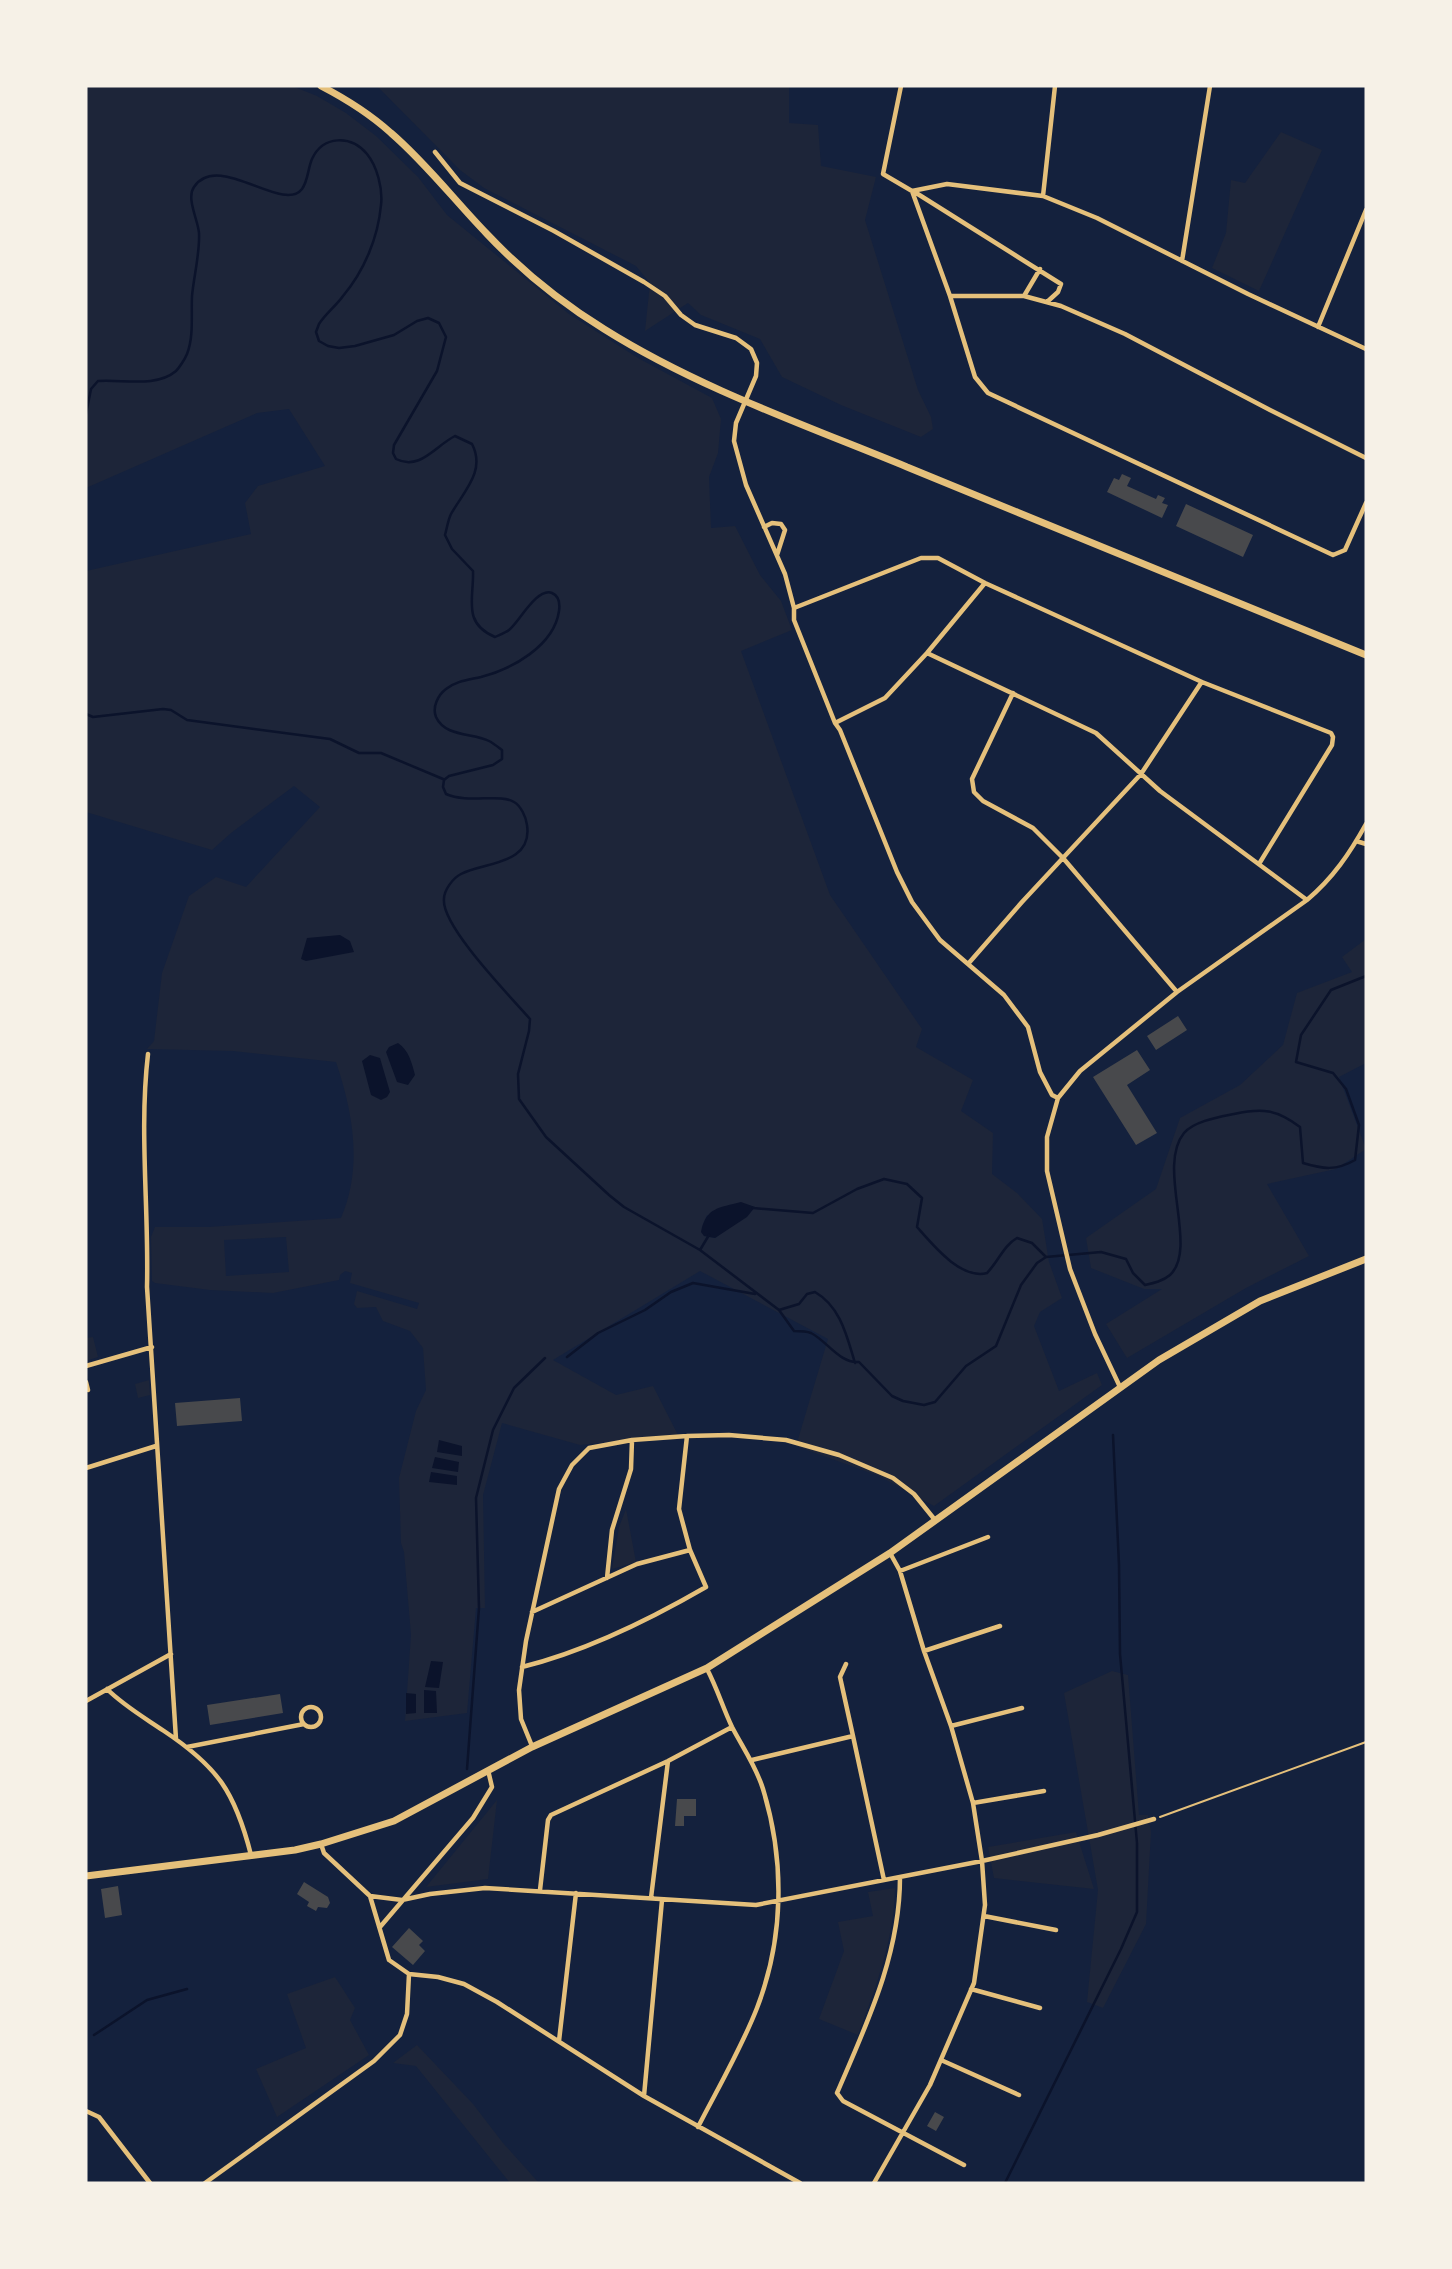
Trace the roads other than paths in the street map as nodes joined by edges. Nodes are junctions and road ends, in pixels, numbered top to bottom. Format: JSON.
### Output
{"nodes":[{"id":1,"x":321,"y":86,"type":"edge"},
{"id":2,"x":901,"y":86,"type":"edge"},
{"id":3,"x":1055,"y":86,"type":"edge"},
{"id":4,"x":1210,"y":86,"type":"edge"},
{"id":5,"x":435,"y":152,"type":"dead end"},
{"id":6,"x":912,"y":191,"type":"junction"},
{"id":7,"x":1043,"y":196,"type":"junction"},
{"id":8,"x":1366,"y":211,"type":"edge"},
{"id":9,"x":1182,"y":261,"type":"junction"},
{"id":10,"x":1040,"y":269,"type":"junction"},
{"id":11,"x":950,"y":296,"type":"junction"},
{"id":12,"x":1024,"y":296,"type":"junction"},
{"id":13,"x":1047,"y":302,"type":"junction"},
{"id":14,"x":1318,"y":327,"type":"junction"},
{"id":15,"x":1366,"y":349,"type":"edge"},
{"id":16,"x":1366,"y":458,"type":"edge"},
{"id":17,"x":1366,"y":503,"type":"edge"},
{"id":18,"x":764,"y":527,"type":"junction"},
{"id":19,"x":777,"y":555,"type":"junction"},
{"id":20,"x":985,"y":583,"type":"junction"},
{"id":21,"x":794,"y":608,"type":"junction"},
{"id":22,"x":928,"y":653,"type":"junction"},
{"id":23,"x":1366,"y":656,"type":"edge"},
{"id":24,"x":1202,"y":682,"type":"junction"},
{"id":25,"x":1013,"y":693,"type":"junction"},
{"id":26,"x":835,"y":723,"type":"junction"},
{"id":27,"x":1141,"y":774,"type":"junction"},
{"id":28,"x":1366,"y":824,"type":"edge"},
{"id":29,"x":1356,"y":841,"type":"junction"},
{"id":30,"x":1366,"y":844,"type":"edge"},
{"id":31,"x":1063,"y":858,"type":"junction"},
{"id":32,"x":1259,"y":864,"type":"junction"},
{"id":33,"x":1307,"y":900,"type":"junction"},
{"id":34,"x":968,"y":964,"type":"junction"},
{"id":35,"x":1177,"y":992,"type":"junction"},
{"id":36,"x":148,"y":1054,"type":"dead end"},
{"id":37,"x":1058,"y":1098,"type":"junction"},
{"id":38,"x":1366,"y":1259,"type":"edge"},
{"id":39,"x":152,"y":1347,"type":"junction"},
{"id":40,"x":86,"y":1366,"type":"edge"},
{"id":41,"x":86,"y":1382,"type":"edge"},
{"id":42,"x":1120,"y":1388,"type":"junction"},
{"id":43,"x":88,"y":1390,"type":"dead end"},
{"id":44,"x":687,"y":1436,"type":"junction"},
{"id":45,"x":632,"y":1440,"type":"junction"},
{"id":46,"x":156,"y":1446,"type":"junction"},
{"id":47,"x":86,"y":1468,"type":"edge"},
{"id":48,"x":935,"y":1520,"type":"junction"},
{"id":49,"x":988,"y":1537,"type":"dead end"},
{"id":50,"x":690,"y":1550,"type":"junction"},
{"id":51,"x":890,"y":1553,"type":"junction"},
{"id":52,"x":900,"y":1571,"type":"junction"},
{"id":53,"x":607,"y":1578,"type":"junction"},
{"id":54,"x":533,"y":1612,"type":"junction"},
{"id":55,"x":1000,"y":1626,"type":"dead end"},
{"id":56,"x":924,"y":1651,"type":"junction"},
{"id":57,"x":171,"y":1654,"type":"junction"},
{"id":58,"x":846,"y":1664,"type":"dead end"},
{"id":59,"x":522,"y":1667,"type":"junction"},
{"id":60,"x":707,"y":1668,"type":"junction"},
{"id":61,"x":107,"y":1689,"type":"junction"},
{"id":62,"x":86,"y":1701,"type":"edge"},
{"id":63,"x":1022,"y":1708,"type":"dead end"},
{"id":64,"x":304,"y":1724,"type":"junction"},
{"id":65,"x":951,"y":1726,"type":"junction"},
{"id":66,"x":732,"y":1727,"type":"junction"},
{"id":67,"x":853,"y":1736,"type":"junction"},
{"id":68,"x":176,"y":1739,"type":"junction"},
{"id":69,"x":187,"y":1747,"type":"junction"},
{"id":70,"x":532,"y":1747,"type":"junction"},
{"id":71,"x":752,"y":1760,"type":"junction"},
{"id":72,"x":668,"y":1761,"type":"junction"},
{"id":73,"x":488,"y":1770,"type":"junction"},
{"id":74,"x":1044,"y":1791,"type":"dead end"},
{"id":75,"x":973,"y":1803,"type":"junction"},
{"id":76,"x":1154,"y":1819,"type":"road end"},
{"id":77,"x":321,"y":1844,"type":"junction"},
{"id":78,"x":251,"y":1855,"type":"junction"},
{"id":79,"x":982,"y":1861,"type":"junction"},
{"id":80,"x":86,"y":1876,"type":"edge"},
{"id":81,"x":900,"y":1877,"type":"junction"},
{"id":82,"x":884,"y":1880,"type":"junction"},
{"id":83,"x":540,"y":1890,"type":"junction"},
{"id":84,"x":576,"y":1893,"type":"junction"},
{"id":85,"x":370,"y":1896,"type":"junction"},
{"id":86,"x":651,"y":1899,"type":"junction"},
{"id":87,"x":402,"y":1900,"type":"junction"},
{"id":88,"x":663,"y":1900,"type":"junction"},
{"id":89,"x":780,"y":1901,"type":"junction"},
{"id":90,"x":984,"y":1916,"type":"junction"},
{"id":91,"x":380,"y":1928,"type":"junction"},
{"id":92,"x":1056,"y":1930,"type":"dead end"},
{"id":93,"x":409,"y":1975,"type":"junction"},
{"id":94,"x":971,"y":1989,"type":"junction"},
{"id":95,"x":1040,"y":2008,"type":"dead end"},
{"id":96,"x":558,"y":2041,"type":"junction"},
{"id":97,"x":941,"y":2060,"type":"junction"},
{"id":98,"x":1019,"y":2095,"type":"dead end"},
{"id":99,"x":644,"y":2096,"type":"junction"},
{"id":100,"x":86,"y":2111,"type":"edge"},
{"id":101,"x":698,"y":2127,"type":"junction"},
{"id":102,"x":901,"y":2132,"type":"junction"},
{"id":103,"x":964,"y":2165,"type":"dead end"},
{"id":104,"x":150,"y":2183,"type":"edge"},
{"id":105,"x":205,"y":2183,"type":"edge"},
{"id":106,"x":800,"y":2183,"type":"edge"},
{"id":107,"x":874,"y":2183,"type":"edge"}],
"edges":[{"from":1,"to":23,"type":"main road"},
{"from":2,"to":6,"type":"street"},
{"from":3,"to":7,"type":"street"},
{"from":4,"to":9,"type":"street"},
{"from":5,"to":18,"type":"street"},
{"from":6,"to":7,"type":"street"},
{"from":6,"to":10,"type":"street"},
{"from":6,"to":11,"type":"street"},
{"from":7,"to":9,"type":"street"},
{"from":8,"to":14,"type":"street"},
{"from":9,"to":14,"type":"street"},
{"from":10,"to":12,"type":"street"},
{"from":10,"to":13,"type":"street"},
{"from":11,"to":12,"type":"street"},
{"from":11,"to":17,"type":"street"},
{"from":12,"to":13,"type":"street"},
{"from":13,"to":16,"type":"street"},
{"from":14,"to":15,"type":"street"},
{"from":18,"to":19,"type":"street"},
{"from":18,"to":19,"type":"street"},
{"from":19,"to":21,"type":"street"},
{"from":20,"to":21,"type":"street"},
{"from":20,"to":22,"type":"street"},
{"from":20,"to":24,"type":"street"},
{"from":21,"to":26,"type":"street"},
{"from":22,"to":25,"type":"street"},
{"from":22,"to":26,"type":"street"},
{"from":24,"to":27,"type":"street"},
{"from":24,"to":32,"type":"street"},
{"from":25,"to":27,"type":"street"},
{"from":25,"to":31,"type":"street"},
{"from":26,"to":34,"type":"street"},
{"from":27,"to":31,"type":"street"},
{"from":27,"to":32,"type":"street"},
{"from":28,"to":29,"type":"street"},
{"from":29,"to":30,"type":"street"},
{"from":29,"to":33,"type":"street"},
{"from":31,"to":34,"type":"street"},
{"from":31,"to":35,"type":"street"},
{"from":32,"to":33,"type":"street"},
{"from":33,"to":35,"type":"street"},
{"from":34,"to":37,"type":"street"},
{"from":35,"to":37,"type":"street"},
{"from":36,"to":39,"type":"street"},
{"from":37,"to":42,"type":"street"},
{"from":38,"to":42,"type":"main road"},
{"from":39,"to":40,"type":"street"},
{"from":39,"to":46,"type":"street"},
{"from":41,"to":43,"type":"street"},
{"from":42,"to":48,"type":"main road"},
{"from":44,"to":45,"type":"street"},
{"from":44,"to":48,"type":"street"},
{"from":44,"to":50,"type":"street"},
{"from":45,"to":53,"type":"street"},
{"from":45,"to":54,"type":"street"},
{"from":46,"to":47,"type":"street"},
{"from":46,"to":57,"type":"street"},
{"from":48,"to":51,"type":"main road"},
{"from":49,"to":52,"type":"street"},
{"from":50,"to":53,"type":"street"},
{"from":50,"to":59,"type":"street"},
{"from":51,"to":52,"type":"street"},
{"from":51,"to":60,"type":"main road"},
{"from":52,"to":56,"type":"street"},
{"from":53,"to":54,"type":"street"},
{"from":54,"to":59,"type":"street"},
{"from":55,"to":56,"type":"street"},
{"from":56,"to":65,"type":"street"},
{"from":57,"to":61,"type":"street"},
{"from":57,"to":68,"type":"street"},
{"from":58,"to":67,"type":"street"},
{"from":59,"to":70,"type":"street"},
{"from":60,"to":66,"type":"street"},
{"from":60,"to":70,"type":"main road"},
{"from":61,"to":62,"type":"street"},
{"from":61,"to":68,"type":"street"},
{"from":63,"to":65,"type":"street"},
{"from":64,"to":64,"type":"street"},
{"from":64,"to":69,"type":"street"},
{"from":65,"to":75,"type":"street"},
{"from":66,"to":71,"type":"street"},
{"from":66,"to":72,"type":"street"},
{"from":67,"to":71,"type":"street"},
{"from":67,"to":82,"type":"street"},
{"from":68,"to":69,"type":"street"},
{"from":69,"to":78,"type":"street"},
{"from":70,"to":73,"type":"main road"},
{"from":71,"to":89,"type":"street"},
{"from":72,"to":83,"type":"street"},
{"from":72,"to":86,"type":"street"},
{"from":73,"to":77,"type":"main road"},
{"from":73,"to":87,"type":"street"},
{"from":74,"to":75,"type":"street"},
{"from":75,"to":79,"type":"street"},
{"from":76,"to":79,"type":"street"},
{"from":77,"to":78,"type":"main road"},
{"from":77,"to":85,"type":"street"},
{"from":78,"to":80,"type":"main road"},
{"from":79,"to":81,"type":"street"},
{"from":79,"to":90,"type":"street"},
{"from":81,"to":82,"type":"street"},
{"from":81,"to":102,"type":"street"},
{"from":82,"to":89,"type":"street"},
{"from":83,"to":84,"type":"street"},
{"from":83,"to":87,"type":"street"},
{"from":84,"to":86,"type":"street"},
{"from":84,"to":96,"type":"street"},
{"from":85,"to":87,"type":"street"},
{"from":85,"to":91,"type":"street"},
{"from":86,"to":88,"type":"street"},
{"from":87,"to":91,"type":"street"},
{"from":88,"to":89,"type":"street"},
{"from":88,"to":99,"type":"street"},
{"from":89,"to":101,"type":"street"},
{"from":90,"to":92,"type":"street"},
{"from":90,"to":94,"type":"street"},
{"from":91,"to":93,"type":"street"},
{"from":93,"to":96,"type":"street"},
{"from":93,"to":105,"type":"street"},
{"from":94,"to":95,"type":"street"},
{"from":94,"to":97,"type":"street"},
{"from":96,"to":99,"type":"street"},
{"from":97,"to":98,"type":"street"},
{"from":97,"to":102,"type":"street"},
{"from":99,"to":101,"type":"street"},
{"from":100,"to":104,"type":"street"},
{"from":101,"to":106,"type":"street"},
{"from":102,"to":103,"type":"street"},
{"from":102,"to":107,"type":"street"}]}
